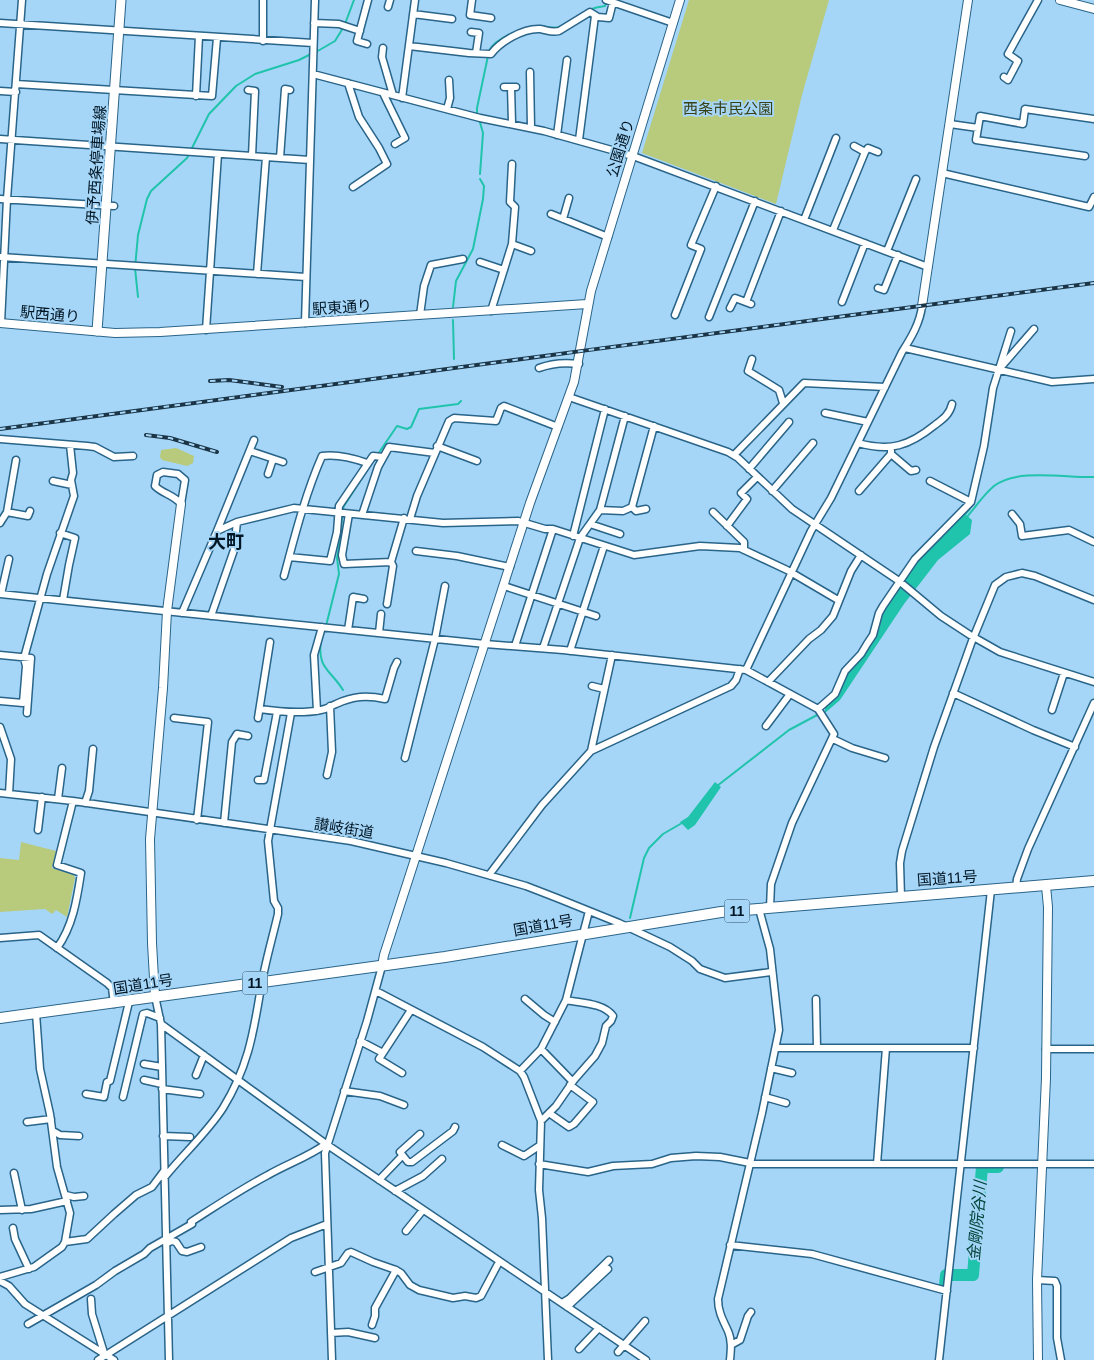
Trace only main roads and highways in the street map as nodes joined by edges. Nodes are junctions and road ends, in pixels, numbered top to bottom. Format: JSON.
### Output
{"nodes":[{"id":1,"x":121,"y":0,"type":"edge"},
{"id":2,"x":97,"y":331,"type":"road end"},
{"id":3,"x":1094,"y":881,"type":"edge"},
{"id":4,"x":0,"y":1018,"type":"edge"}],
"edges":[{"from":1,"to":2,"type":"main road","name":"伊予西条停車場線"},
{"from":3,"to":4,"type":"highway","name":"国道11号","number":"11"}]}
